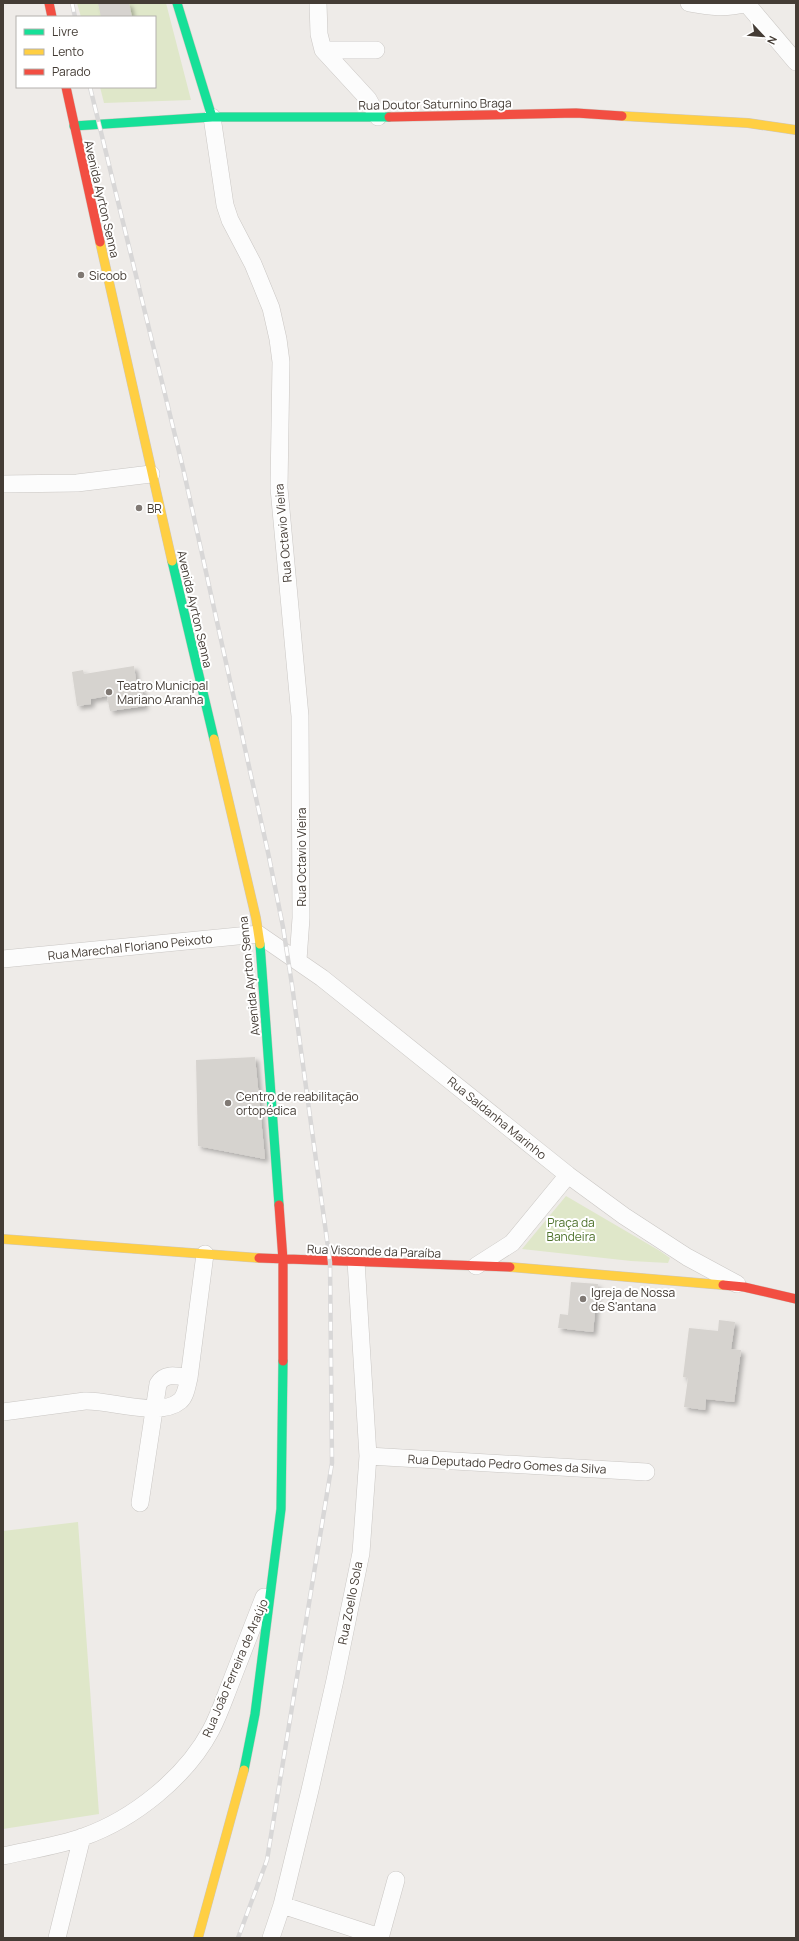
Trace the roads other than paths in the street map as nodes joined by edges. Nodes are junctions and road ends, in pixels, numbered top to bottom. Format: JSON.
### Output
{"nodes":[{"id":1,"x":49,"y":3,"type":"edge"},
{"id":2,"x":177,"y":3,"type":"edge"},
{"id":3,"x":318,"y":3,"type":"edge"},
{"id":4,"x":689,"y":3,"type":"edge"},
{"id":5,"x":746,"y":3,"type":"edge"},
{"id":6,"x":52,"y":16,"type":"edge"},
{"id":7,"x":323,"y":50,"type":"junction"},
{"id":8,"x":376,"y":50,"type":"dead end"},
{"id":9,"x":796,"y":62,"type":"edge"},
{"id":10,"x":66,"y":88,"type":"edge"},
{"id":11,"x":212,"y":117,"type":"junction"},
{"id":12,"x":378,"y":117,"type":"junction"},
{"id":13,"x":74,"y":126,"type":"junction"},
{"id":14,"x":796,"y":130,"type":"edge"},
{"id":15,"x":151,"y":474,"type":"junction"},
{"id":16,"x":3,"y":484,"type":"edge"},
{"id":17,"x":258,"y":934,"type":"junction"},
{"id":18,"x":3,"y":959,"type":"edge"},
{"id":19,"x":298,"y":960,"type":"junction"},
{"id":20,"x":568,"y":1175,"type":"junction"},
{"id":21,"x":3,"y":1238,"type":"edge"},
{"id":22,"x":512,"y":1243,"type":"junction"},
{"id":23,"x":205,"y":1254,"type":"junction"},
{"id":24,"x":283,"y":1260,"type":"junction"},
{"id":25,"x":356,"y":1261,"type":"junction"},
{"id":26,"x":476,"y":1266,"type":"junction"},
{"id":27,"x":523,"y":1267,"type":"junction"},
{"id":28,"x":744,"y":1287,"type":"junction"},
{"id":29,"x":796,"y":1299,"type":"edge"},
{"id":30,"x":189,"y":1378,"type":"junction"},
{"id":31,"x":153,"y":1409,"type":"junction"},
{"id":32,"x":3,"y":1412,"type":"edge"},
{"id":33,"x":368,"y":1456,"type":"junction"},
{"id":34,"x":646,"y":1472,"type":"dead end"},
{"id":35,"x":140,"y":1503,"type":"dead end"},
{"id":36,"x":274,"y":1573,"type":"junction"},
{"id":37,"x":82,"y":1837,"type":"junction"},
{"id":38,"x":3,"y":1856,"type":"edge"},
{"id":39,"x":396,"y":1880,"type":"dead end"},
{"id":40,"x":282,"y":1905,"type":"junction"},
{"id":41,"x":57,"y":1938,"type":"edge"},
{"id":42,"x":198,"y":1938,"type":"edge"},
{"id":43,"x":271,"y":1938,"type":"edge"},
{"id":44,"x":380,"y":1938,"type":"edge"}],
"edges":[{"from":1,"to":6,"type":"main road"},
{"from":2,"to":11,"type":"main road"},
{"from":3,"to":7,"type":"street"},
{"from":4,"to":5,"type":"street"},
{"from":5,"to":9,"type":"street"},
{"from":7,"to":8,"type":"street"},
{"from":7,"to":12,"type":"street"},
{"from":10,"to":13,"type":"main road","name":"Avenida Ayrton Senna"},
{"from":11,"to":12,"type":"main road","name":"Rua Doutor Saturnino Braga"},
{"from":11,"to":13,"type":"main road","name":"Rua Doutor Saturnino Braga"},
{"from":11,"to":19,"type":"street","name":"Rua Octavio Vieira"},
{"from":12,"to":14,"type":"main road","name":"Rua Doutor Saturnino Braga"},
{"from":13,"to":15,"type":"main road","name":"Avenida Ayrton Senna"},
{"from":15,"to":16,"type":"street"},
{"from":15,"to":17,"type":"main road","name":"Avenida Ayrton Senna"},
{"from":17,"to":18,"type":"street","name":"Rua Marechal Floriano Peixoto"},
{"from":17,"to":19,"type":"street","name":"Rua Saldanha Marinho"},
{"from":17,"to":24,"type":"main road","name":"Avenida Ayrton Senna"},
{"from":19,"to":20,"type":"street","name":"Rua Saldanha Marinho"},
{"from":20,"to":22,"type":"street"},
{"from":20,"to":28,"type":"street","name":"Rua Saldanha Marinho"},
{"from":21,"to":23,"type":"main road","name":"Rua Visconde da Paraíba"},
{"from":22,"to":26,"type":"street"},
{"from":22,"to":27,"type":"street"},
{"from":23,"to":24,"type":"main road","name":"Rua Visconde da Paraíba"},
{"from":23,"to":30,"type":"street"},
{"from":24,"to":25,"type":"main road","name":"Rua Visconde da Paraíba"},
{"from":24,"to":36,"type":"main road","name":"Avenida Ayrton Senna"},
{"from":25,"to":26,"type":"main road","name":"Rua Visconde da Paraíba"},
{"from":25,"to":33,"type":"street","name":"Rua Zoello Sola"},
{"from":26,"to":27,"type":"main road","name":"Rua Visconde da Paraíba"},
{"from":27,"to":28,"type":"main road","name":"Rua Visconde da Paraíba"},
{"from":28,"to":29,"type":"main road","name":"Rua Visconde da Paraíba"},
{"from":30,"to":31,"type":"street"},
{"from":30,"to":31,"type":"street"},
{"from":31,"to":32,"type":"street"},
{"from":31,"to":35,"type":"street"},
{"from":33,"to":34,"type":"street","name":"Rua Deputado Pedro Gomes da Silva"},
{"from":33,"to":40,"type":"street","name":"Rua Zoello Sola"},
{"from":36,"to":37,"type":"street","name":"Rua João Ferreira de Araújo"},
{"from":36,"to":42,"type":"main road","name":"Avenida Ayrton Senna"},
{"from":37,"to":38,"type":"street","name":"Rua João Ferreira de Araújo"},
{"from":37,"to":41,"type":"street"},
{"from":39,"to":44,"type":"street"},
{"from":40,"to":43,"type":"street","name":"Rua Zoello Sola"},
{"from":40,"to":44,"type":"street"}]}
